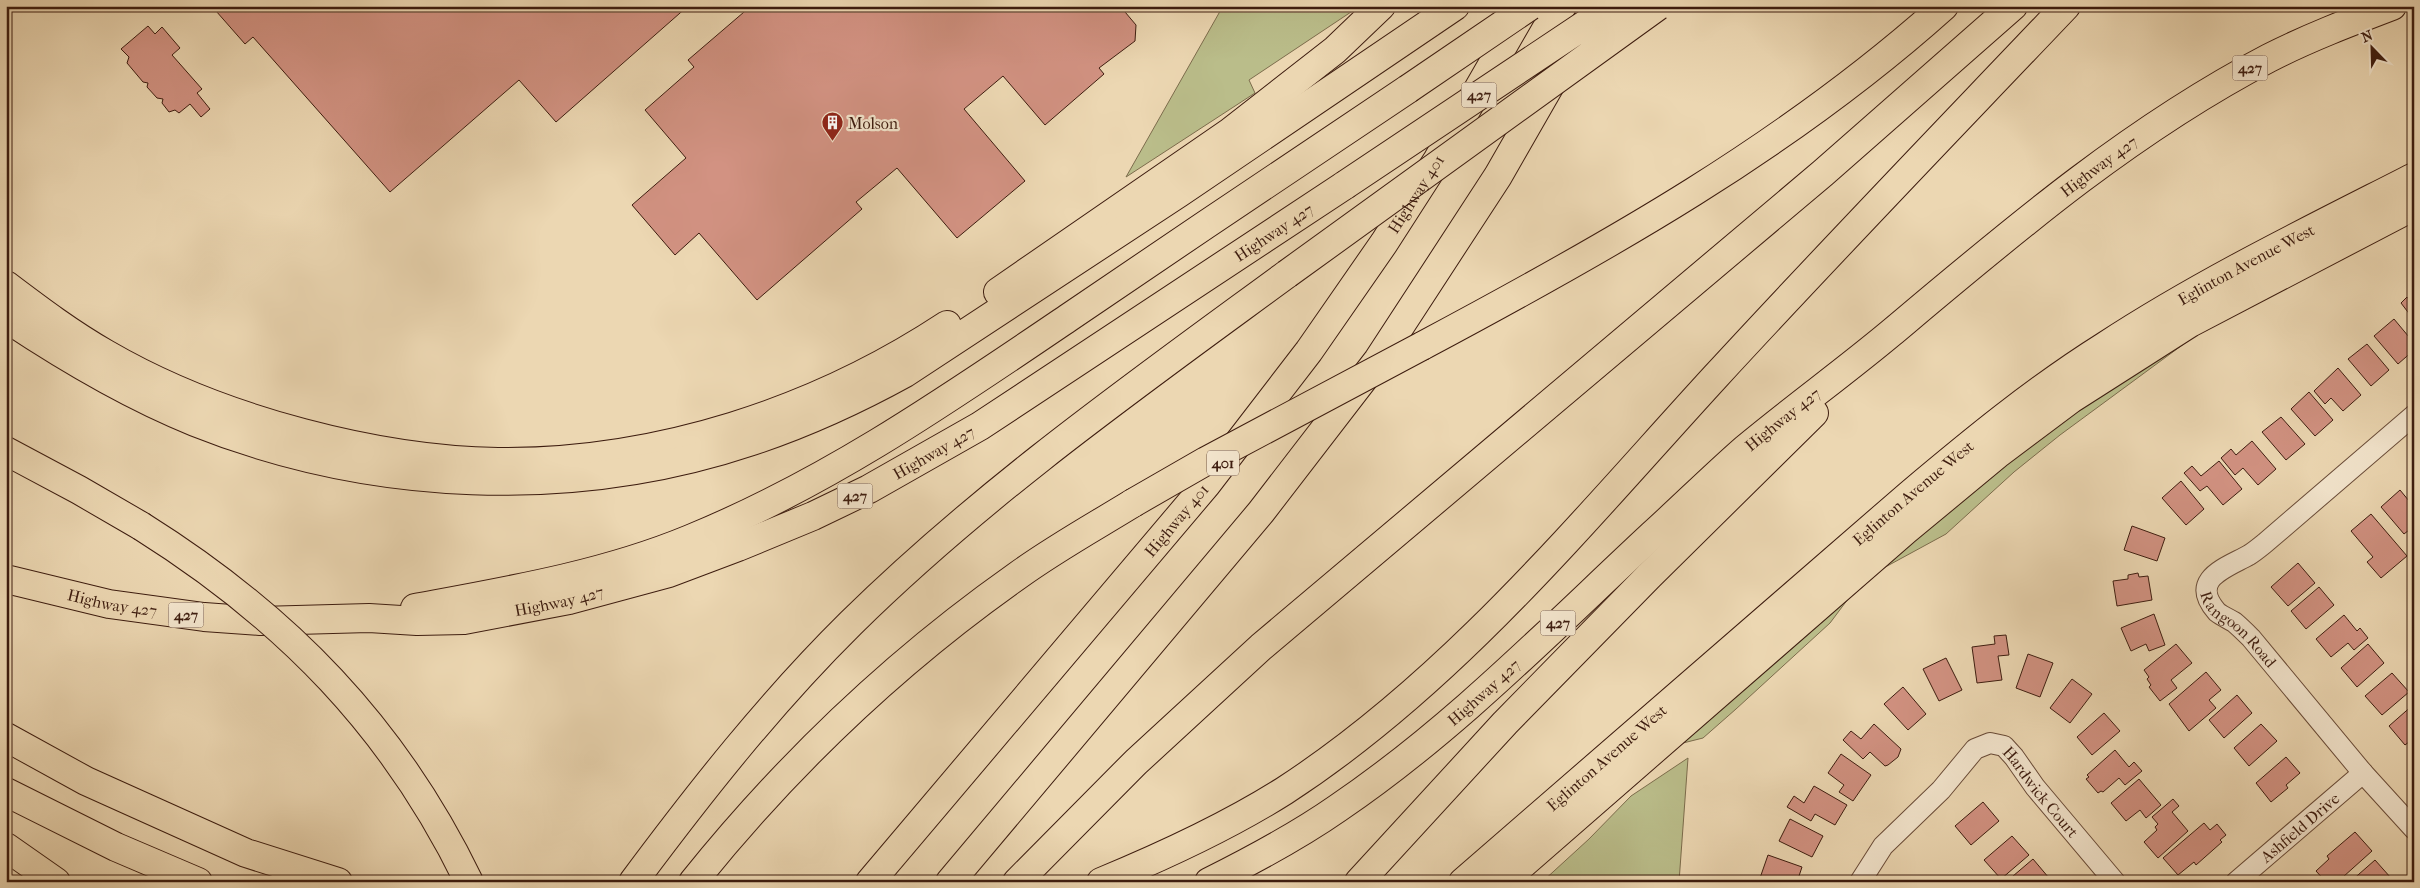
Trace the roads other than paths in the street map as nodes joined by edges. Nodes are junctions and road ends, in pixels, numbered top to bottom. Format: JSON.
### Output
{"nodes":[{"id":1,"x":1381,"y":6,"type":"edge"},
{"id":2,"x":1455,"y":6,"type":"edge"},
{"id":3,"x":1526,"y":6,"type":"edge"},
{"id":4,"x":1530,"y":6,"type":"edge"},
{"id":5,"x":1595,"y":6,"type":"edge"},
{"id":6,"x":1613,"y":6,"type":"edge"},
{"id":7,"x":1658,"y":6,"type":"edge"},
{"id":8,"x":1944,"y":6,"type":"edge"},
{"id":9,"x":2013,"y":6,"type":"edge"},
{"id":10,"x":2066,"y":6,"type":"edge"},
{"id":11,"x":2392,"y":6,"type":"edge"},
{"id":12,"x":2414,"y":177,"type":"edge"},
{"id":13,"x":2414,"y":206,"type":"edge"},
{"id":14,"x":6,"y":286,"type":"edge"},
{"id":15,"x":6,"y":318,"type":"edge"},
{"id":16,"x":1888,"y":336,"type":"junction"},
{"id":17,"x":2414,"y":415,"type":"edge"},
{"id":18,"x":6,"y":451,"type":"edge"},
{"id":19,"x":6,"y":579,"type":"edge"},
{"id":20,"x":369,"y":618,"type":"junction"},
{"id":21,"x":6,"y":737,"type":"edge"},
{"id":22,"x":2363,"y":773,"type":"junction"},
{"id":23,"x":6,"y":792,"type":"edge"},
{"id":24,"x":2414,"y":829,"type":"edge"},
{"id":25,"x":6,"y":847,"type":"edge"},
{"id":26,"x":56,"y":882,"type":"edge"},
{"id":27,"x":198,"y":882,"type":"edge"},
{"id":28,"x":338,"y":882,"type":"edge"},
{"id":29,"x":469,"y":882,"type":"edge"},
{"id":30,"x":632,"y":882,"type":"edge"},
{"id":31,"x":693,"y":882,"type":"edge"},
{"id":32,"x":870,"y":882,"type":"edge"},
{"id":33,"x":950,"y":882,"type":"edge"},
{"id":34,"x":1016,"y":882,"type":"edge"},
{"id":35,"x":1101,"y":882,"type":"edge"},
{"id":36,"x":1209,"y":882,"type":"edge"},
{"id":37,"x":1359,"y":882,"type":"edge"},
{"id":38,"x":1463,"y":882,"type":"edge"},
{"id":39,"x":1502,"y":882,"type":"edge"},
{"id":40,"x":1860,"y":882,"type":"edge"},
{"id":41,"x":2115,"y":882,"type":"edge"},
{"id":42,"x":2236,"y":882,"type":"edge"}],
"edges":[{"from":1,"to":14,"type":"main road"},
{"from":2,"to":15,"type":"main road"},
{"from":3,"to":32,"type":"main road","name":"Highway 401","number":"401"},
{"from":4,"to":20,"type":"main road","bridge":true},
{"from":5,"to":33,"type":"main road"},
{"from":6,"to":20,"type":"main road","name":"Highway 427","number":"427","bridge":true},
{"from":7,"to":30,"type":"main road","bridge":true},
{"from":8,"to":31,"type":"main road","bridge":true},
{"from":9,"to":34,"type":"main road"},
{"from":10,"to":35,"type":"main road"},
{"from":11,"to":16,"type":"main road","name":"Highway 427","number":"427"},
{"from":12,"to":38,"type":"main road","name":"Eglinton Avenue West"},
{"from":13,"to":39,"type":"main road","name":"Eglinton Avenue West"},
{"from":16,"to":36,"type":"main road","name":"Highway 427","number":"427"},
{"from":16,"to":37,"type":"main road"},
{"from":17,"to":22,"type":"street","name":"Rangoon Road"},
{"from":18,"to":29,"type":"main road","bridge":true},
{"from":19,"to":20,"type":"main road","name":"Highway 427","number":"427"},
{"from":21,"to":28,"type":"main road"},
{"from":22,"to":24,"type":"street","name":"Rangoon Road"},
{"from":22,"to":42,"type":"street","name":"Ashfield Drive"},
{"from":23,"to":27,"type":"main road"},
{"from":25,"to":26,"type":"main road"},
{"from":40,"to":41,"type":"street","name":"Hardwick Court"}]}
